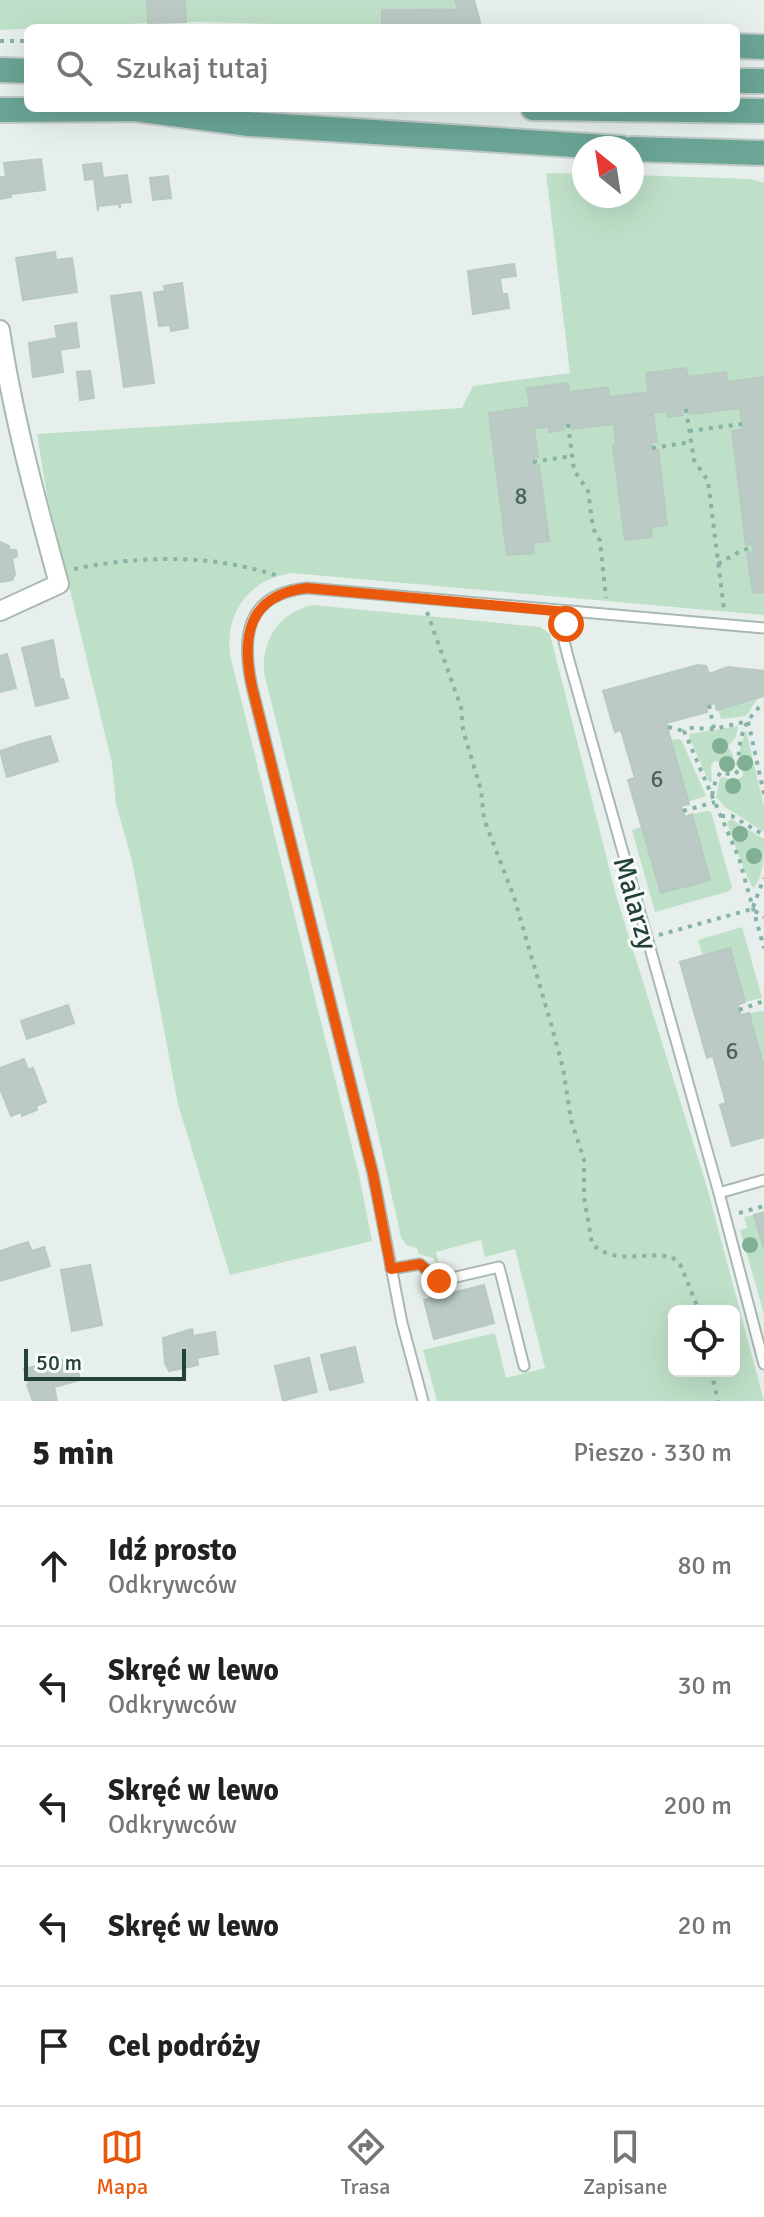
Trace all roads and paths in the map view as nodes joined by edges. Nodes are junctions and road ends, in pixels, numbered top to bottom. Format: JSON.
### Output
{"nodes":[{"id":1,"x":0,"y":41,"type":"edge"},
{"id":2,"x":24,"y":41,"type":"edge"},
{"id":3,"x":740,"y":46,"type":"edge"},
{"id":4,"x":764,"y":47,"type":"edge"},
{"id":5,"x":0,"y":70,"type":"edge"},
{"id":6,"x":24,"y":71,"type":"edge"},
{"id":7,"x":740,"y":81,"type":"edge"},
{"id":8,"x":764,"y":81,"type":"edge"},
{"id":9,"x":0,"y":110,"type":"edge"},
{"id":10,"x":24,"y":110,"type":"edge"},
{"id":11,"x":740,"y":111,"type":"edge"},
{"id":12,"x":764,"y":111,"type":"edge"},
{"id":13,"x":158,"y":112,"type":"edge"},
{"id":14,"x":572,"y":145,"type":"edge"},
{"id":15,"x":644,"y":149,"type":"edge"},
{"id":16,"x":764,"y":153,"type":"edge"},
{"id":17,"x":0,"y":330,"type":"edge"},
{"id":18,"x":686,"y":409,"type":"dead end"},
{"id":19,"x":568,"y":424,"type":"dead end"},
{"id":20,"x":742,"y":424,"type":"dead end"},
{"id":21,"x":689,"y":431,"type":"junction"},
{"id":22,"x":691,"y":442,"type":"junction"},
{"id":23,"x":652,"y":448,"type":"dead end"},
{"id":24,"x":572,"y":456,"type":"junction"},
{"id":25,"x":533,"y":462,"type":"dead end"},
{"id":26,"x":753,"y":548,"type":"dead end"},
{"id":27,"x":718,"y":564,"type":"junction"},
{"id":28,"x":56,"y":575,"type":"junction"},
{"id":29,"x":281,"y":577,"type":"dead end"},
{"id":30,"x":607,"y":605,"type":"dead end"},
{"id":31,"x":426,"y":610,"type":"dead end"},
{"id":32,"x":0,"y":611,"type":"edge"},
{"id":33,"x":567,"y":612,"type":"junction"},
{"id":34,"x":725,"y":615,"type":"dead end"},
{"id":35,"x":764,"y":628,"type":"edge"},
{"id":36,"x":764,"y":703,"type":"edge"},
{"id":37,"x":709,"y":705,"type":"dead end"},
{"id":38,"x":748,"y":721,"type":"junction"},
{"id":39,"x":668,"y":727,"type":"dead end"},
{"id":40,"x":714,"y":729,"type":"junction"},
{"id":41,"x":684,"y":731,"type":"junction"},
{"id":42,"x":764,"y":794,"type":"edge"},
{"id":43,"x":713,"y":799,"type":"junction"},
{"id":44,"x":683,"y":811,"type":"dead end"},
{"id":45,"x":721,"y":816,"type":"junction"},
{"id":46,"x":764,"y":835,"type":"edge"},
{"id":47,"x":764,"y":878,"type":"edge"},
{"id":48,"x":752,"y":909,"type":"junction"},
{"id":49,"x":764,"y":917,"type":"edge"},
{"id":50,"x":646,"y":939,"type":"junction"},
{"id":51,"x":764,"y":948,"type":"edge"},
{"id":52,"x":764,"y":1001,"type":"edge"},
{"id":53,"x":739,"y":1010,"type":"dead end"},
{"id":54,"x":764,"y":1180,"type":"edge"},
{"id":55,"x":719,"y":1193,"type":"junction"},
{"id":56,"x":764,"y":1206,"type":"edge"},
{"id":57,"x":726,"y":1217,"type":"junction"},
{"id":58,"x":391,"y":1269,"type":"junction"},
{"id":59,"x":697,"y":1305,"type":"edge"},
{"id":60,"x":764,"y":1364,"type":"edge"},
{"id":61,"x":524,"y":1366,"type":"dead end"},
{"id":62,"x":712,"y":1377,"type":"edge"},
{"id":63,"x":423,"y":1401,"type":"edge"},
{"id":64,"x":718,"y":1401,"type":"edge"}],
"edges":[{"from":1,"to":2,"type":"path"},
{"from":3,"to":4,"type":"main road"},
{"from":5,"to":6,"type":"main road"},
{"from":7,"to":8,"type":"main road"},
{"from":9,"to":10,"type":"main road"},
{"from":11,"to":12,"type":"main road"},
{"from":13,"to":14,"type":"main road"},
{"from":15,"to":16,"type":"main road"},
{"from":17,"to":28,"type":"street"},
{"from":18,"to":21,"type":"path"},
{"from":19,"to":24,"type":"path"},
{"from":20,"to":21,"type":"path"},
{"from":21,"to":22,"type":"path"},
{"from":22,"to":23,"type":"path"},
{"from":22,"to":27,"type":"path"},
{"from":24,"to":25,"type":"path"},
{"from":24,"to":30,"type":"path"},
{"from":26,"to":27,"type":"path"},
{"from":27,"to":34,"type":"path"},
{"from":28,"to":29,"type":"path"},
{"from":28,"to":32,"type":"street"},
{"from":31,"to":59,"type":"path"},
{"from":33,"to":35,"type":"lane"},
{"from":33,"to":50,"type":"lane","name":"Malarzy"},
{"from":33,"to":58,"type":"lane"},
{"from":36,"to":38,"type":"path"},
{"from":37,"to":40,"type":"path"},
{"from":38,"to":40,"type":"path"},
{"from":38,"to":42,"type":"path"},
{"from":38,"to":43,"type":"path"},
{"from":39,"to":41,"type":"path"},
{"from":40,"to":41,"type":"path"},
{"from":41,"to":43,"type":"path"},
{"from":43,"to":44,"type":"path"},
{"from":43,"to":45,"type":"path"},
{"from":45,"to":46,"type":"path"},
{"from":45,"to":48,"type":"path"},
{"from":47,"to":48,"type":"path"},
{"from":48,"to":49,"type":"path"},
{"from":48,"to":50,"type":"path"},
{"from":48,"to":51,"type":"path"},
{"from":50,"to":55,"type":"lane","name":"Malarzy"},
{"from":52,"to":53,"type":"path"},
{"from":54,"to":55,"type":"lane"},
{"from":55,"to":57,"type":"lane","name":"Malarzy"},
{"from":56,"to":57,"type":"path"},
{"from":57,"to":60,"type":"lane","name":"Malarzy"},
{"from":58,"to":61,"type":"lane"},
{"from":58,"to":63,"type":"lane"},
{"from":62,"to":64,"type":"path"}]}
